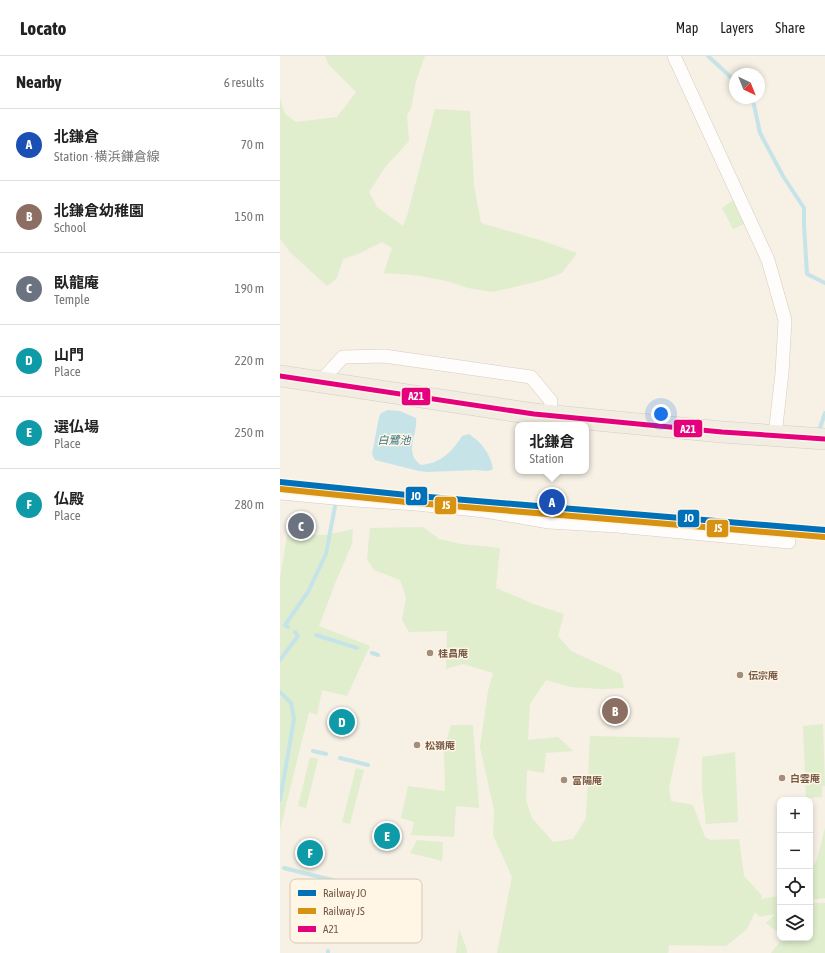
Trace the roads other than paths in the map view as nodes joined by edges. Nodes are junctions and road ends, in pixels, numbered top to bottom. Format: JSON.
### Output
{"nodes":[{"id":1,"x":674,"y":56,"type":"edge"},
{"id":2,"x":280,"y":376,"type":"edge"},
{"id":3,"x":320,"y":382,"type":"junction"},
{"id":4,"x":550,"y":415,"type":"junction"},
{"id":5,"x":775,"y":435,"type":"junction"},
{"id":6,"x":825,"y":439,"type":"edge"},
{"id":7,"x":280,"y":493,"type":"edge"},
{"id":8,"x":788,"y":542,"type":"dead end"}],
"edges":[{"from":1,"to":5,"type":"street"},
{"from":2,"to":3,"type":"main road"},
{"from":3,"to":4,"type":"main road"},
{"from":3,"to":4,"type":"street"},
{"from":4,"to":5,"type":"main road"},
{"from":5,"to":6,"type":"main road"},
{"from":7,"to":8,"type":"street"}]}
